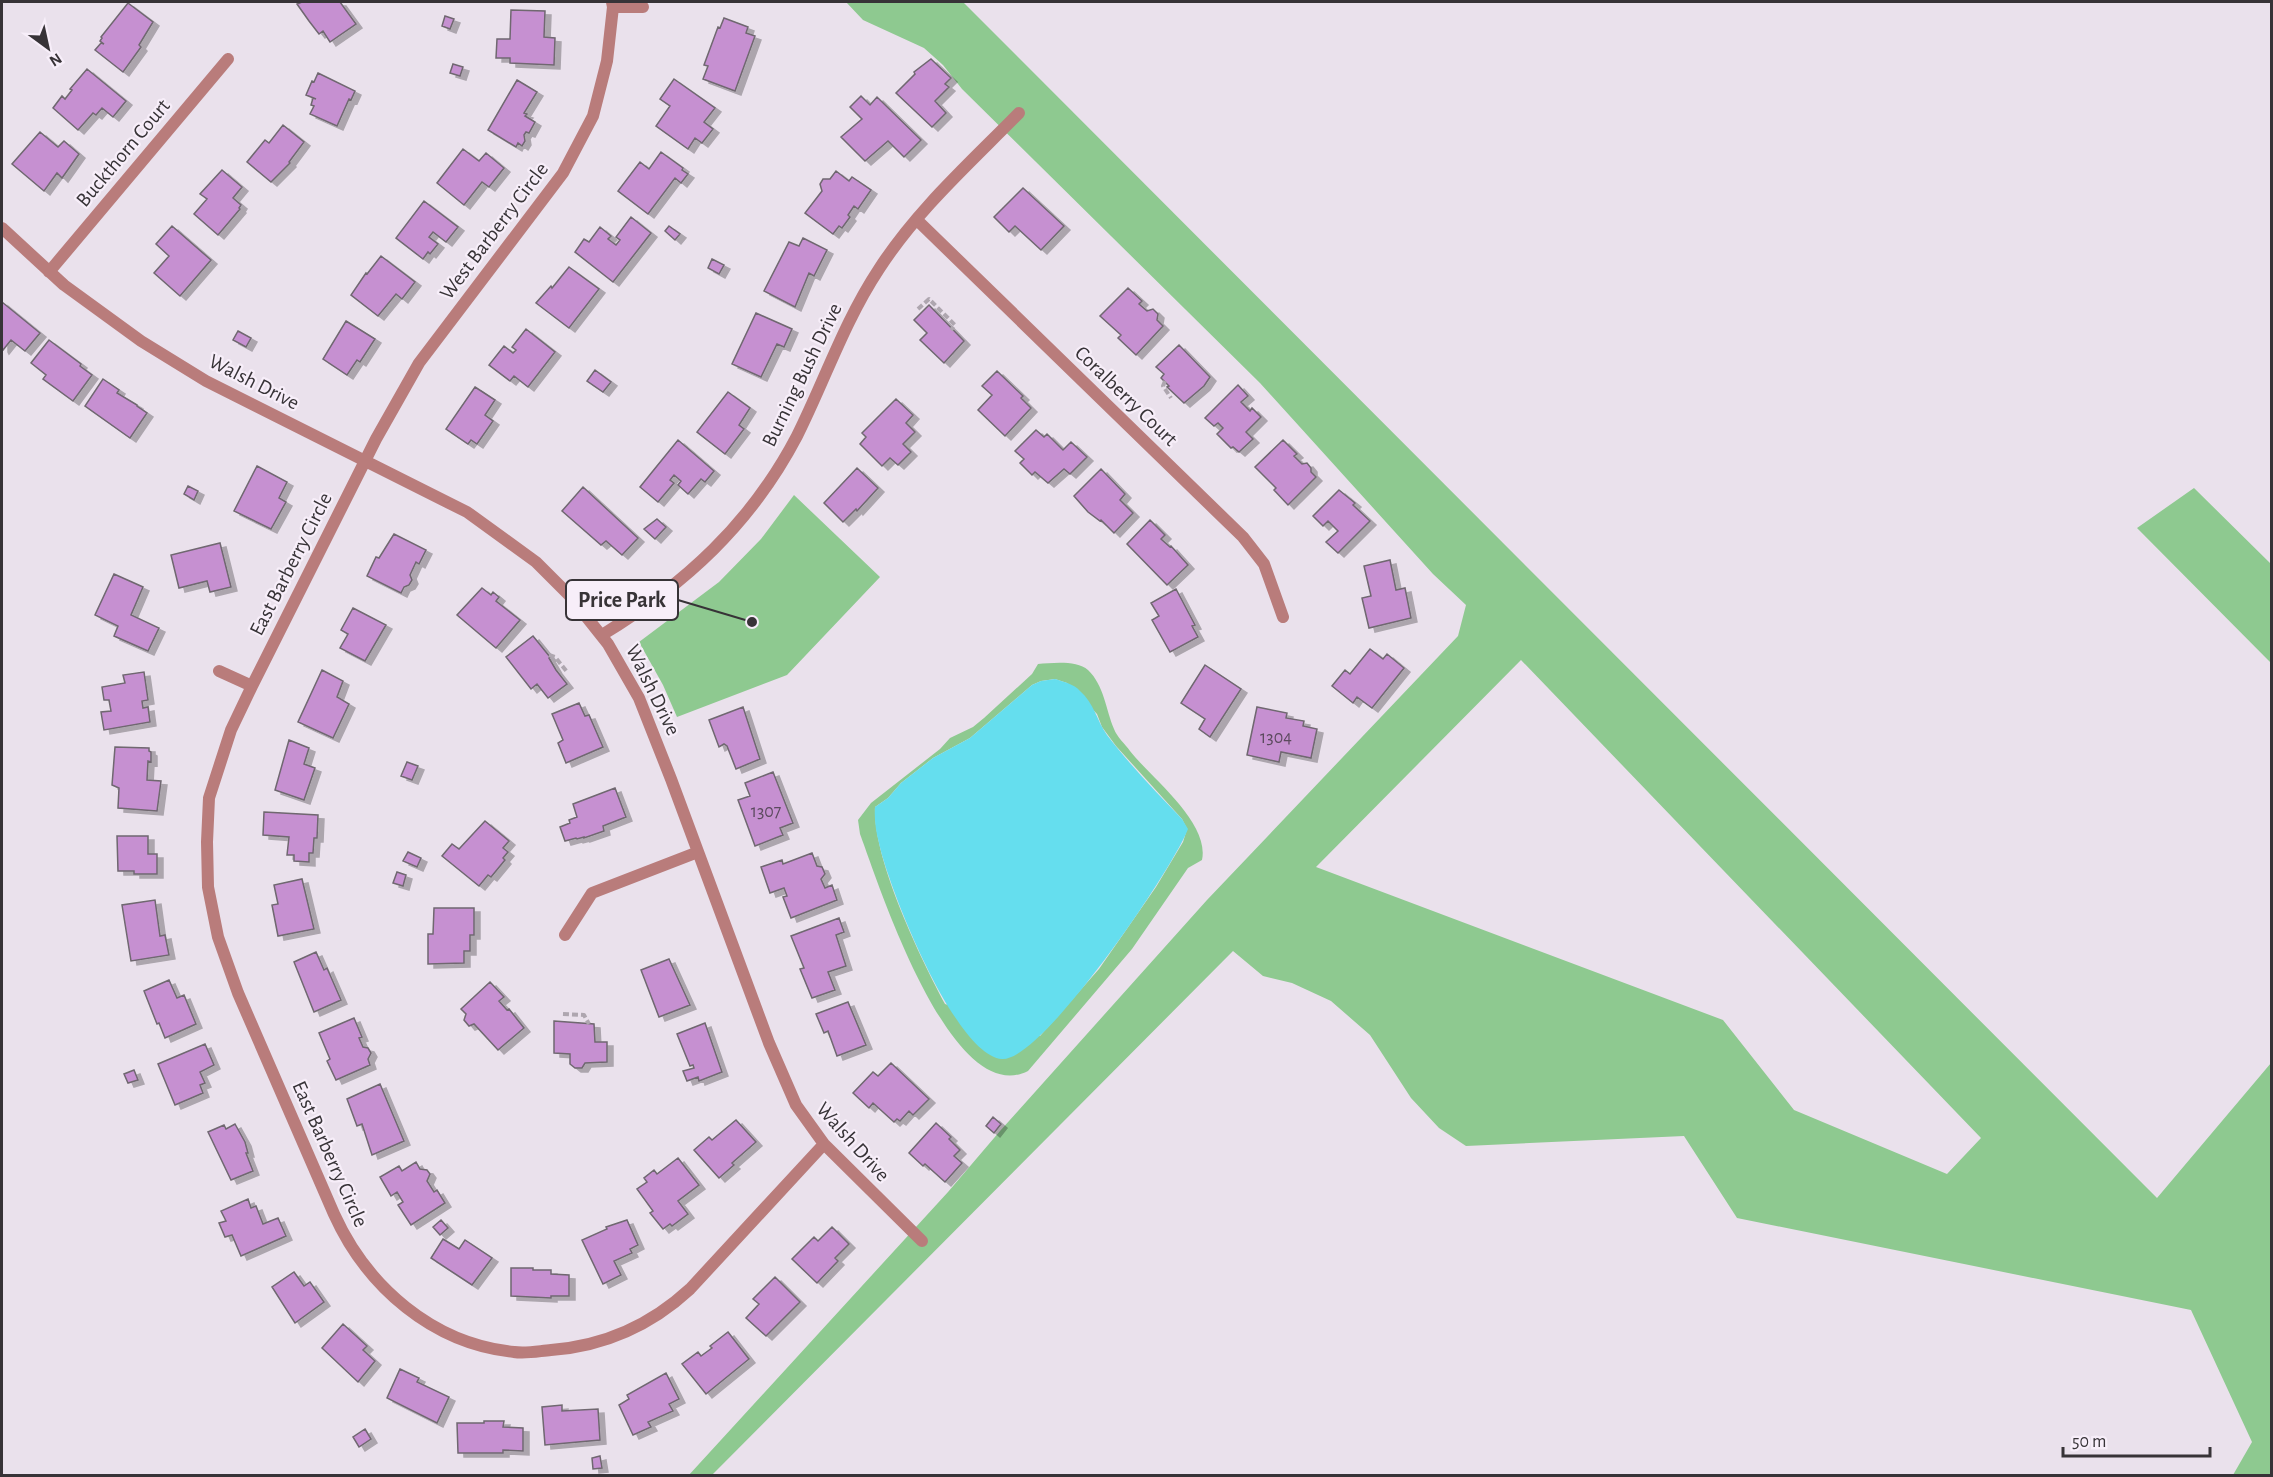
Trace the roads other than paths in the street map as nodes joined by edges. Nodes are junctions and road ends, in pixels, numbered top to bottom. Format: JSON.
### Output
{"nodes":[{"id":1,"x":613,"y":4,"type":"edge"},
{"id":2,"x":643,"y":7,"type":"dead end"},
{"id":3,"x":228,"y":59,"type":"dead end"},
{"id":4,"x":1019,"y":113,"type":"dead end"},
{"id":5,"x":916,"y":220,"type":"junction"},
{"id":6,"x":2,"y":228,"type":"edge"},
{"id":7,"x":49,"y":272,"type":"junction"},
{"id":8,"x":365,"y":461,"type":"junction"},
{"id":9,"x":1283,"y":617,"type":"dead end"},
{"id":10,"x":602,"y":635,"type":"junction"},
{"id":11,"x":219,"y":671,"type":"dead end"},
{"id":12,"x":252,"y":686,"type":"junction"},
{"id":13,"x":698,"y":852,"type":"junction"},
{"id":14,"x":564,"y":934,"type":"dead end"},
{"id":15,"x":824,"y":1144,"type":"junction"},
{"id":16,"x":922,"y":1241,"type":"dead end"}],
"edges":[{"from":1,"to":2,"type":"street","name":"West Barberry Circle"},
{"from":1,"to":8,"type":"street","name":"West Barberry Circle"},
{"from":3,"to":7,"type":"street","name":"Buckthorn Court"},
{"from":4,"to":5,"type":"street","name":"Burning Bush Drive"},
{"from":5,"to":9,"type":"street","name":"Coralberry Court"},
{"from":5,"to":10,"type":"street","name":"Burning Bush Drive"},
{"from":6,"to":7,"type":"street","name":"Walsh Drive"},
{"from":7,"to":8,"type":"street","name":"Walsh Drive"},
{"from":8,"to":10,"type":"street","name":"Walsh Drive"},
{"from":8,"to":12,"type":"street","name":"East Barberry Circle"},
{"from":10,"to":13,"type":"street","name":"Walsh Drive"},
{"from":11,"to":12,"type":"street"},
{"from":12,"to":15,"type":"street","name":"East Barberry Circle"},
{"from":13,"to":14,"type":"street"},
{"from":13,"to":15,"type":"street","name":"Walsh Drive"},
{"from":15,"to":16,"type":"street","name":"Walsh Drive"}]}
